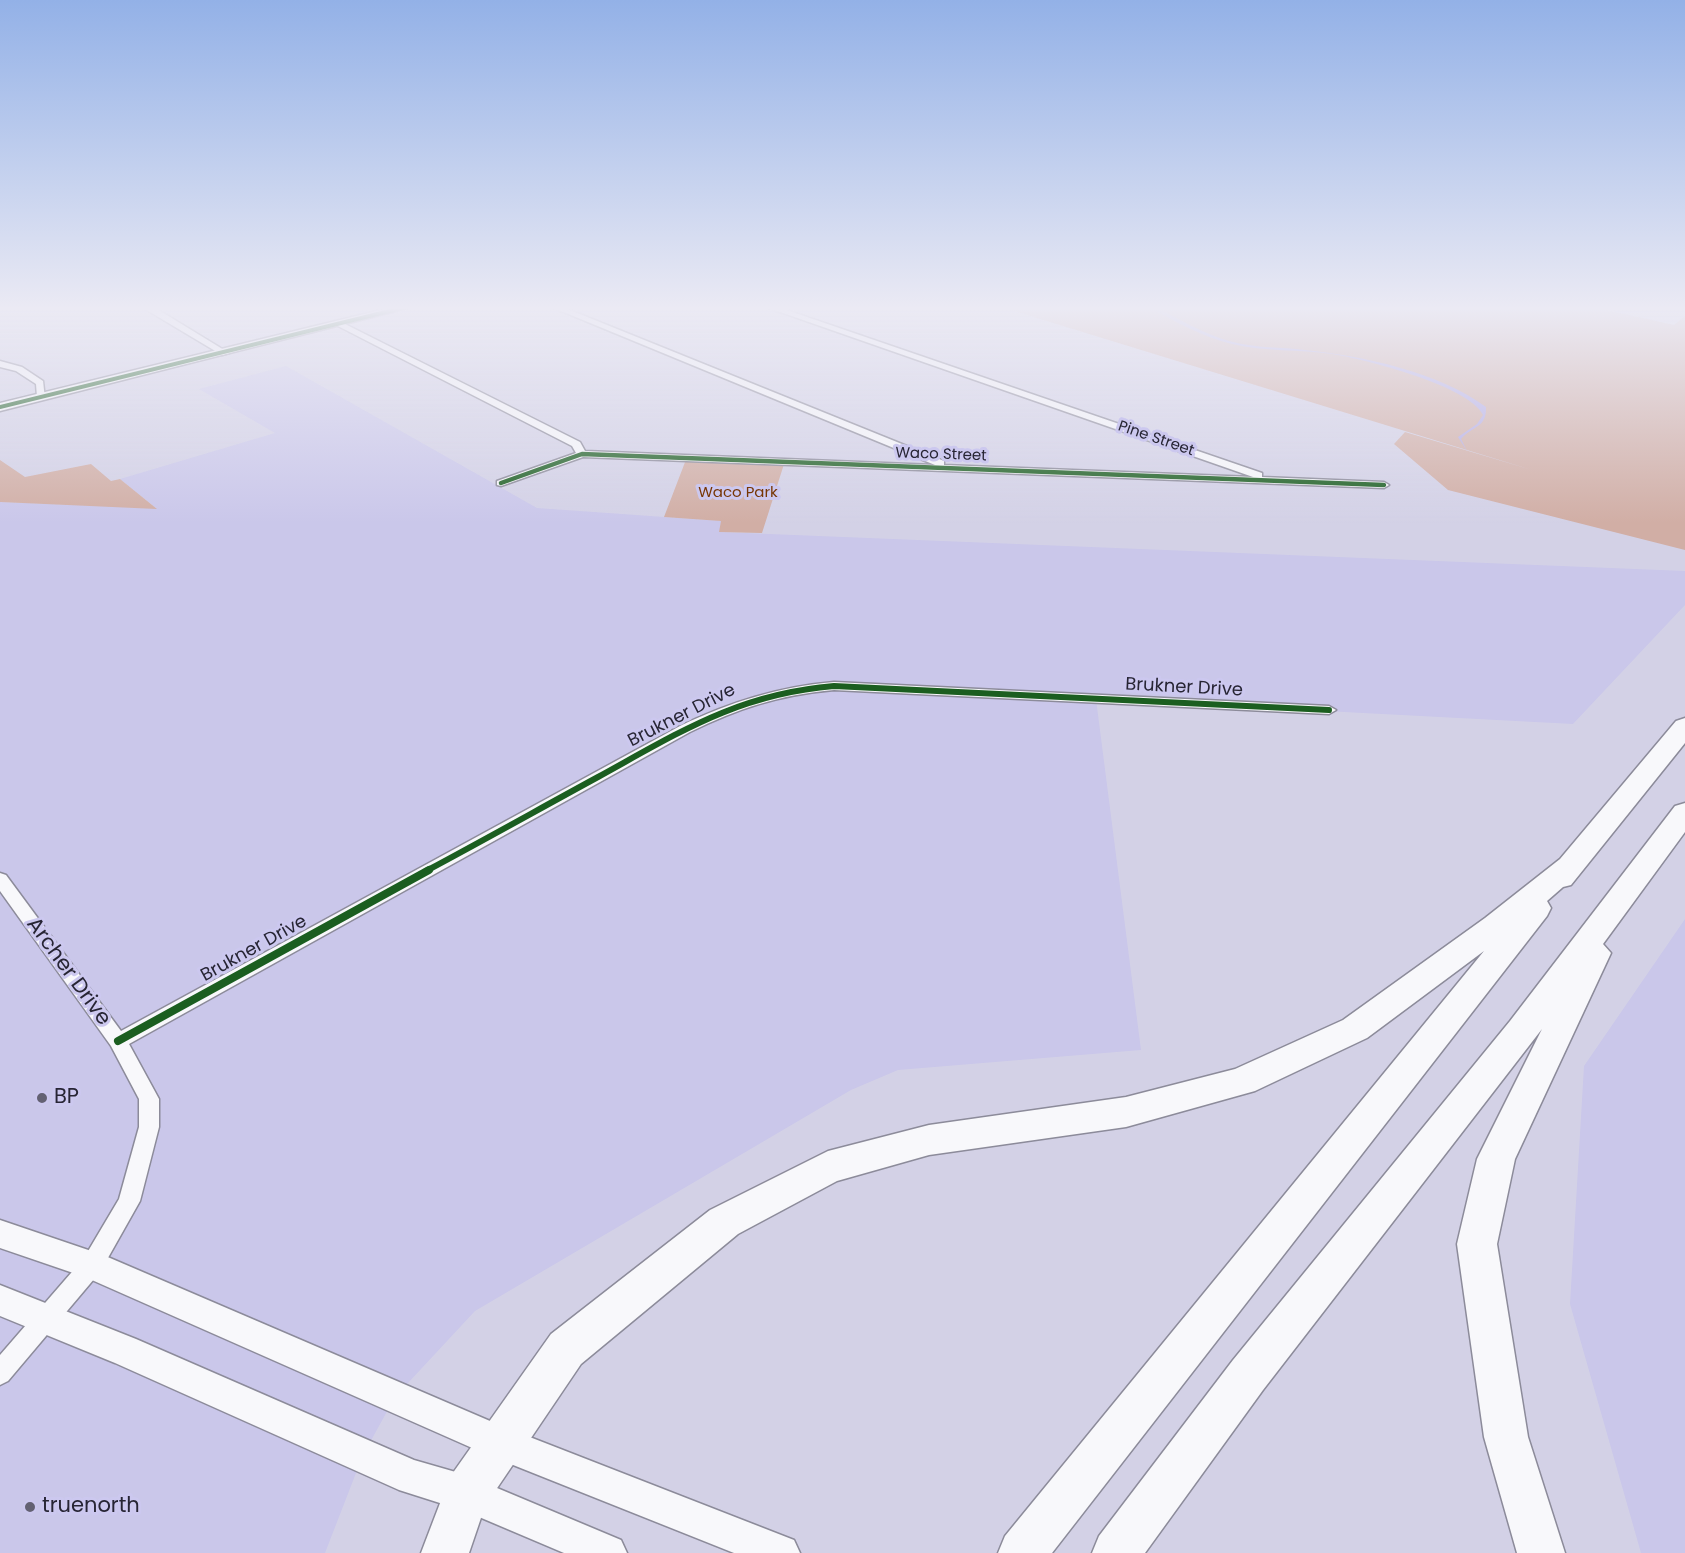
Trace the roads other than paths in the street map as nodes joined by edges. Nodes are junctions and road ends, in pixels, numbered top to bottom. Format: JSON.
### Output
{"nodes":[{"id":1,"x":33,"y":378,"type":"edge"},
{"id":2,"x":117,"y":378,"type":"edge"},
{"id":3,"x":446,"y":378,"type":"edge"},
{"id":4,"x":731,"y":378,"type":"edge"},
{"id":5,"x":977,"y":378,"type":"edge"},
{"id":6,"x":42,"y":397,"type":"junction"},
{"id":7,"x":0,"y":407,"type":"edge"},
{"id":8,"x":582,"y":454,"type":"junction"},
{"id":9,"x":952,"y":468,"type":"junction"},
{"id":10,"x":1272,"y":480,"type":"junction"},
{"id":11,"x":501,"y":483,"type":"dead end"},
{"id":12,"x":1384,"y":485,"type":"dead end"},
{"id":13,"x":1329,"y":710,"type":"dead end"},
{"id":14,"x":1685,"y":726,"type":"edge"},
{"id":15,"x":1685,"y":812,"type":"edge"},
{"id":16,"x":1571,"y":865,"type":"junction"},
{"id":17,"x":0,"y":879,"type":"edge"},
{"id":18,"x":1626,"y":891,"type":"junction"},
{"id":19,"x":118,"y":1041,"type":"junction"},
{"id":20,"x":0,"y":1234,"type":"edge"},
{"id":21,"x":92,"y":1265,"type":"junction"},
{"id":22,"x":0,"y":1300,"type":"edge"},
{"id":23,"x":45,"y":1320,"type":"junction"},
{"id":24,"x":0,"y":1372,"type":"edge"},
{"id":25,"x":500,"y":1443,"type":"junction"},
{"id":26,"x":466,"y":1493,"type":"junction"},
{"id":27,"x":445,"y":1553,"type":"edge"},
{"id":28,"x":608,"y":1553,"type":"edge"},
{"id":29,"x":781,"y":1553,"type":"edge"},
{"id":30,"x":1022,"y":1553,"type":"edge"},
{"id":31,"x":1116,"y":1553,"type":"edge"},
{"id":32,"x":1541,"y":1553,"type":"edge"}],
"edges":[{"from":1,"to":6,"type":"street"},
{"from":2,"to":6,"type":"main road"},
{"from":3,"to":8,"type":"street"},
{"from":4,"to":9,"type":"street"},
{"from":5,"to":10,"type":"street","name":"Pine Street"},
{"from":6,"to":7,"type":"main road"},
{"from":8,"to":9,"type":"street","name":"Waco Street"},
{"from":8,"to":11,"type":"street","name":"Waco Street"},
{"from":9,"to":10,"type":"street","name":"Waco Street"},
{"from":10,"to":12,"type":"street","name":"Waco Street"},
{"from":13,"to":19,"type":"street","name":"Brukner Drive"},
{"from":14,"to":16,"type":"highway"},
{"from":15,"to":18,"type":"highway"},
{"from":16,"to":25,"type":"highway"},
{"from":16,"to":30,"type":"highway"},
{"from":17,"to":19,"type":"street","name":"Archer Drive"},
{"from":18,"to":31,"type":"highway"},
{"from":18,"to":32,"type":"highway"},
{"from":19,"to":21,"type":"street","name":"Archer Drive"},
{"from":20,"to":21,"type":"main road"},
{"from":21,"to":23,"type":"street","name":"Archer Drive"},
{"from":21,"to":25,"type":"main road"},
{"from":22,"to":23,"type":"main road"},
{"from":23,"to":24,"type":"street","name":"Archer Drive"},
{"from":23,"to":26,"type":"main road"},
{"from":25,"to":26,"type":"highway"},
{"from":25,"to":29,"type":"main road"},
{"from":26,"to":27,"type":"highway"},
{"from":26,"to":28,"type":"main road"}]}
